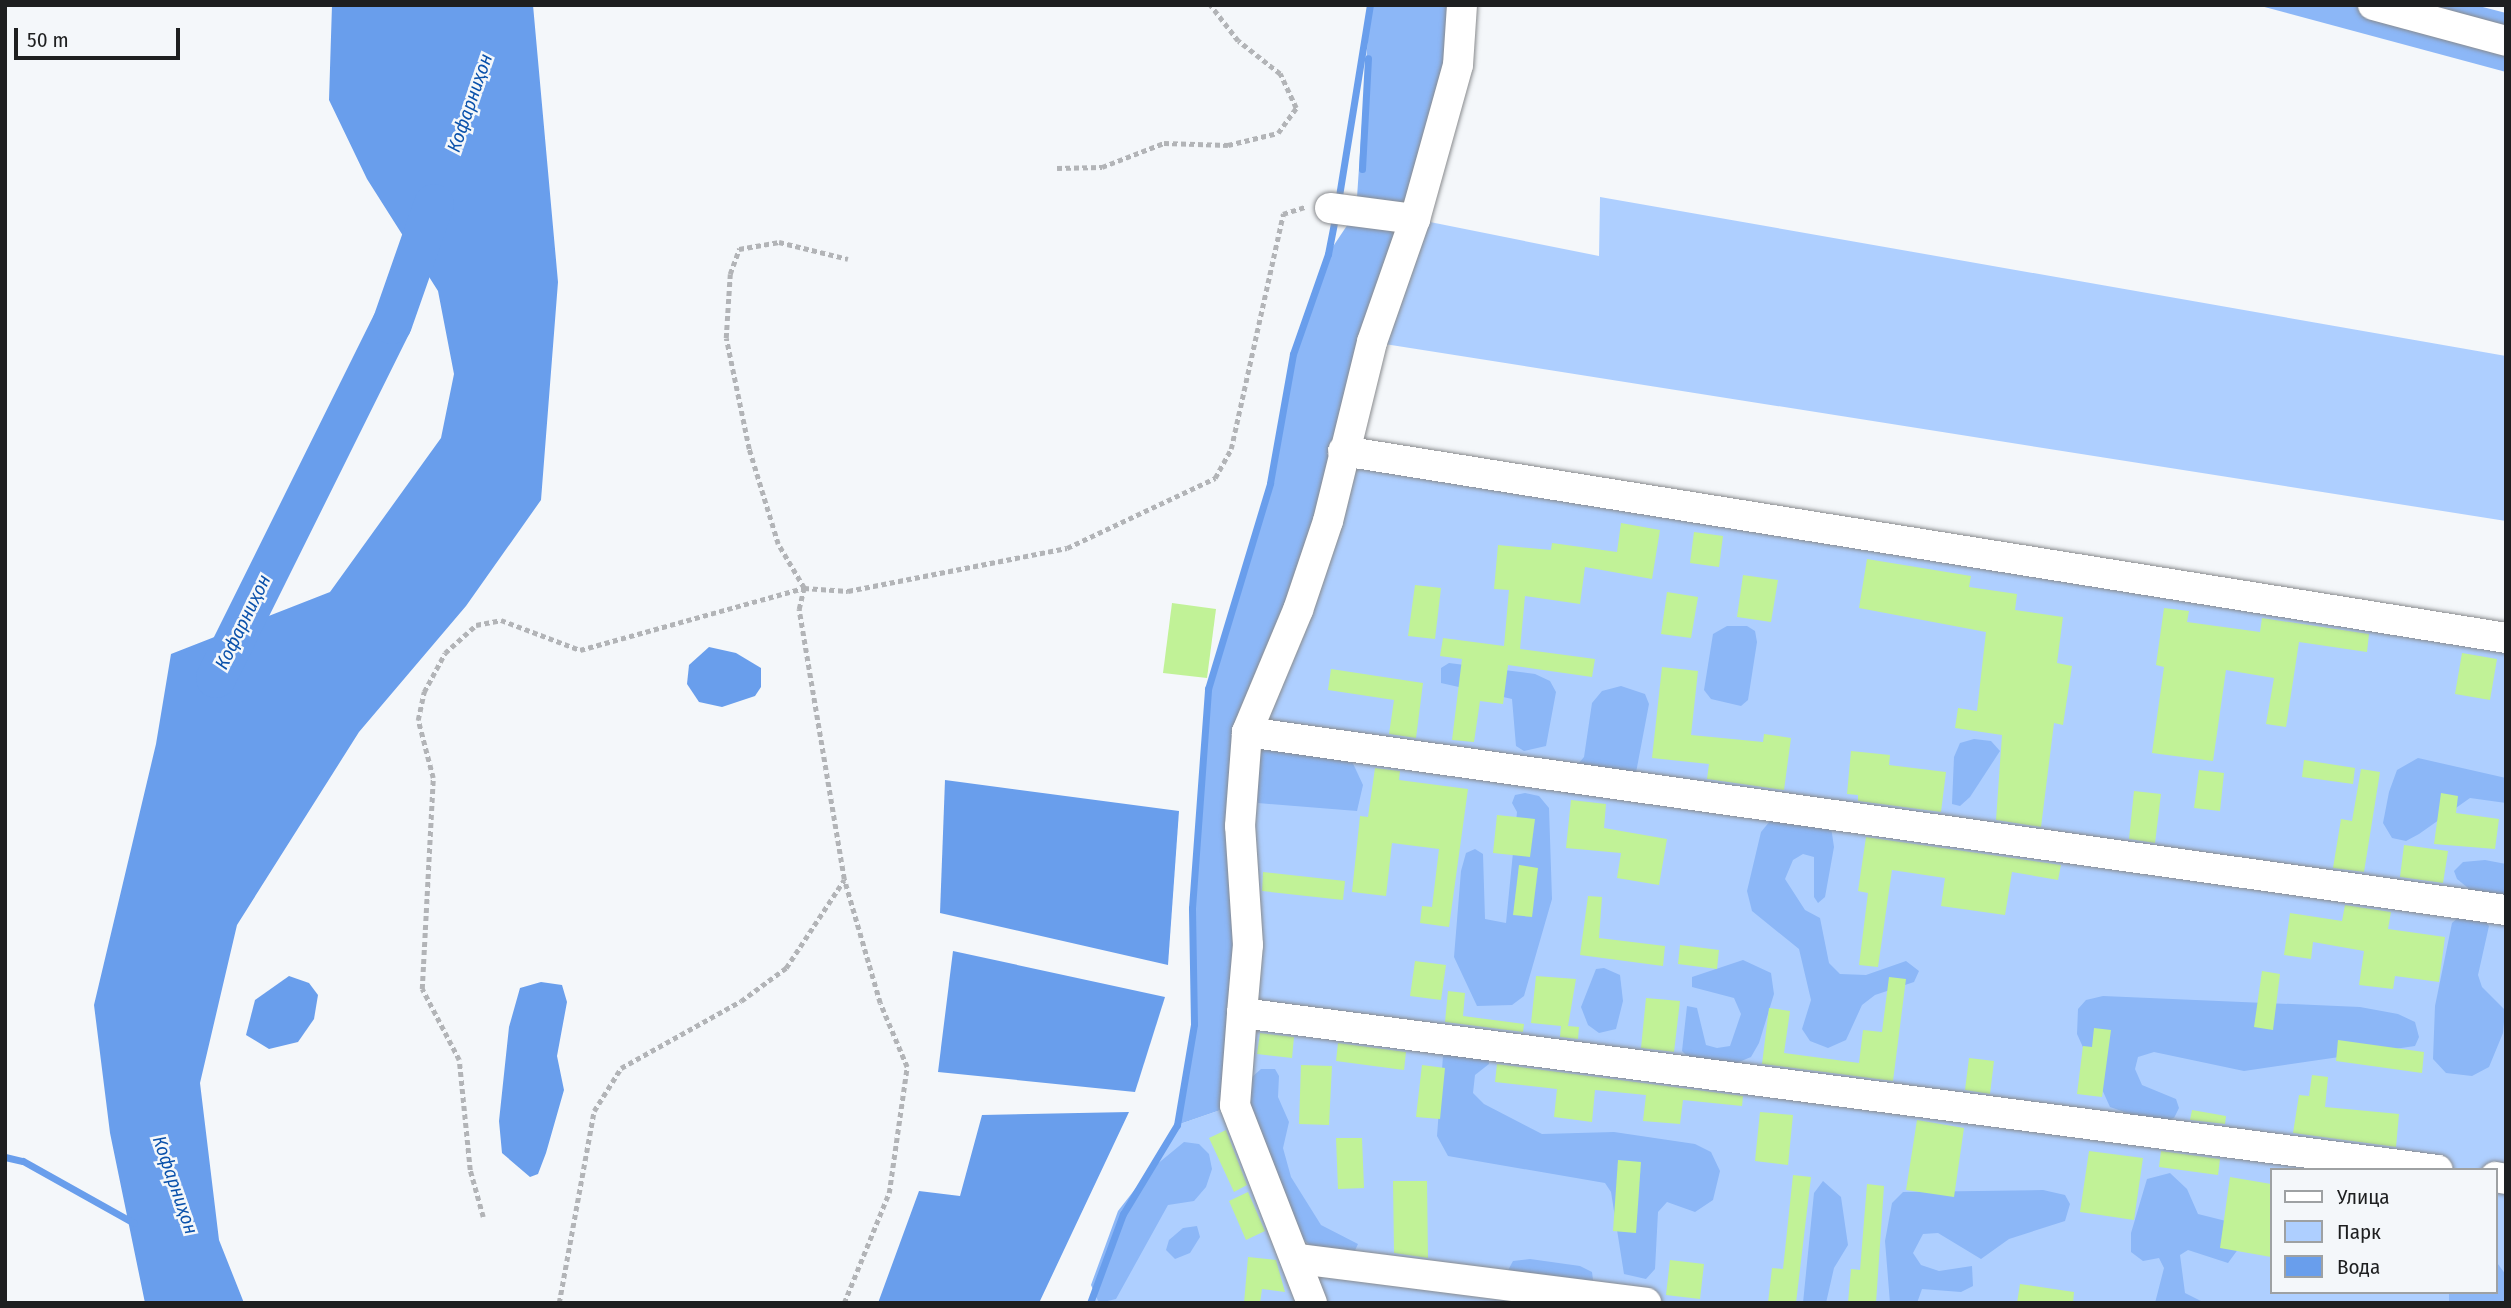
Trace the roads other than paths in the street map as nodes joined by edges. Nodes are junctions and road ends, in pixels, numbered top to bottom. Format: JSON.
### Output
{"nodes":[{"id":1,"x":1462,"y":5,"type":"edge"},
{"id":2,"x":2373,"y":5,"type":"edge"},
{"id":3,"x":2506,"y":41,"type":"edge"},
{"id":4,"x":1329,"y":208,"type":"road end"},
{"id":5,"x":1415,"y":219,"type":"junction"},
{"id":6,"x":1343,"y":450,"type":"junction"},
{"id":7,"x":2506,"y":638,"type":"edge"},
{"id":8,"x":1247,"y":732,"type":"junction"},
{"id":9,"x":2506,"y":910,"type":"edge"},
{"id":10,"x":1242,"y":1013,"type":"junction"},
{"id":11,"x":2423,"y":1168,"type":"edge"},
{"id":12,"x":1299,"y":1259,"type":"junction"},
{"id":13,"x":1312,"y":1303,"type":"edge"},
{"id":14,"x":1646,"y":1303,"type":"edge"}],
"edges":[{"from":1,"to":5,"type":"lane"},
{"from":2,"to":3,"type":"lane"},
{"from":4,"to":5,"type":"lane"},
{"from":5,"to":6,"type":"lane"},
{"from":6,"to":7,"type":"lane"},
{"from":6,"to":8,"type":"lane"},
{"from":8,"to":9,"type":"lane"},
{"from":8,"to":10,"type":"lane"},
{"from":10,"to":11,"type":"lane"},
{"from":10,"to":12,"type":"lane"},
{"from":12,"to":13,"type":"lane"},
{"from":12,"to":14,"type":"lane"}]}
